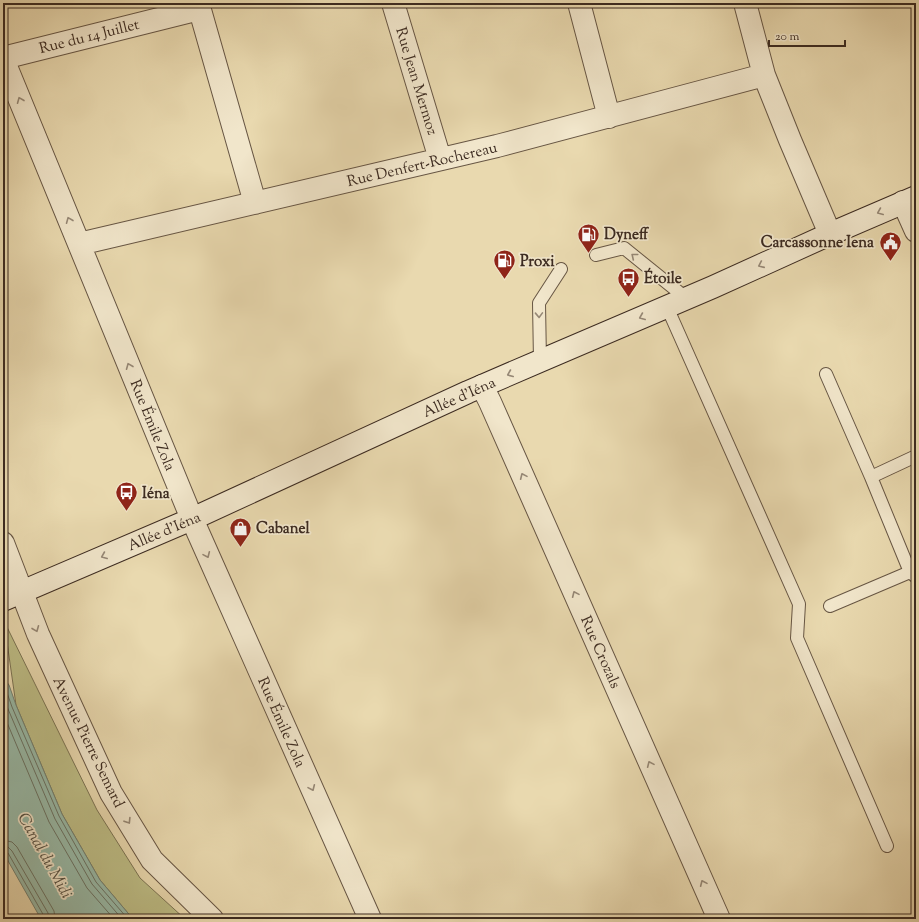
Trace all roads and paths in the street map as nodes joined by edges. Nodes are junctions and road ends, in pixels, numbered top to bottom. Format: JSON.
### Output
{"nodes":[{"id":1,"x":393,"y":3,"type":"edge"},
{"id":2,"x":579,"y":3,"type":"edge"},
{"id":3,"x":745,"y":3,"type":"edge"},
{"id":4,"x":198,"y":6,"type":"edge"},
{"id":5,"x":3,"y":58,"type":"edge"},
{"id":6,"x":764,"y":75,"type":"junction"},
{"id":7,"x":609,"y":117,"type":"junction"},
{"id":8,"x":440,"y":159,"type":"junction"},
{"id":9,"x":910,"y":200,"type":"edge"},
{"id":10,"x":255,"y":202,"type":"junction"},
{"id":11,"x":916,"y":231,"type":"edge"},
{"id":12,"x":830,"y":234,"type":"junction"},
{"id":13,"x":78,"y":244,"type":"junction"},
{"id":14,"x":596,"y":255,"type":"dead end"},
{"id":15,"x":562,"y":269,"type":"dead end"},
{"id":16,"x":676,"y":302,"type":"junction"},
{"id":17,"x":540,"y":362,"type":"junction"},
{"id":18,"x":826,"y":374,"type":"dead end"},
{"id":19,"x":482,"y":386,"type":"junction"},
{"id":20,"x":916,"y":456,"type":"edge"},
{"id":21,"x":871,"y":477,"type":"junction"},
{"id":22,"x":192,"y":519,"type":"junction"},
{"id":23,"x":3,"y":543,"type":"edge"},
{"id":24,"x":913,"y":574,"type":"edge"},
{"id":25,"x":11,"y":597,"type":"edge"},
{"id":26,"x":830,"y":606,"type":"dead end"},
{"id":27,"x":887,"y":846,"type":"dead end"},
{"id":28,"x":212,"y":919,"type":"edge"},
{"id":29,"x":370,"y":919,"type":"edge"},
{"id":30,"x":719,"y":919,"type":"edge"}],
"edges":[{"from":1,"to":8,"type":"street","name":"Rue Jean Mermoz"},
{"from":2,"to":7,"type":"street"},
{"from":3,"to":6,"type":"street"},
{"from":4,"to":5,"type":"street","name":"Rue du 14 Juillet"},
{"from":4,"to":10,"type":"street","name":"Rue du 14 Juillet"},
{"from":13,"to":5,"type":"street","name":"Rue Émile Zola","one_way":true},
{"from":6,"to":7,"type":"street","name":"Rue Denfert-Rochereau"},
{"from":6,"to":12,"type":"street"},
{"from":7,"to":8,"type":"street","name":"Rue Denfert-Rochereau"},
{"from":8,"to":10,"type":"street","name":"Rue Denfert-Rochereau"},
{"from":9,"to":11,"type":"street"},
{"from":9,"to":12,"type":"street","name":"Allée d'Iéna","one_way":true},
{"from":10,"to":13,"type":"street","name":"Rue Denfert-Rochereau"},
{"from":12,"to":16,"type":"street","name":"Allée d'Iéna","one_way":true},
{"from":22,"to":13,"type":"street","name":"Rue Émile Zola","one_way":true},
{"from":16,"to":14,"type":"lane","one_way":true},
{"from":15,"to":17,"type":"lane","one_way":true},
{"from":16,"to":17,"type":"street","name":"Allée d'Iéna","one_way":true},
{"from":16,"to":27,"type":"lane"},
{"from":17,"to":19,"type":"street","name":"Allée d'Iéna","one_way":true},
{"from":18,"to":21,"type":"lane"},
{"from":19,"to":22,"type":"street","name":"Allée d'Iéna"},
{"from":30,"to":19,"type":"street","name":"Rue Crozals","one_way":true},
{"from":20,"to":21,"type":"lane"},
{"from":21,"to":24,"type":"lane"},
{"from":22,"to":25,"type":"street","name":"Allée d'Iéna","one_way":true},
{"from":22,"to":29,"type":"street","name":"Rue Émile Zola","one_way":true},
{"from":23,"to":25,"type":"street","name":"Avenue Pierre Semard"},
{"from":24,"to":26,"type":"lane"},
{"from":25,"to":28,"type":"street","name":"Avenue Pierre Semard","one_way":true}]}
